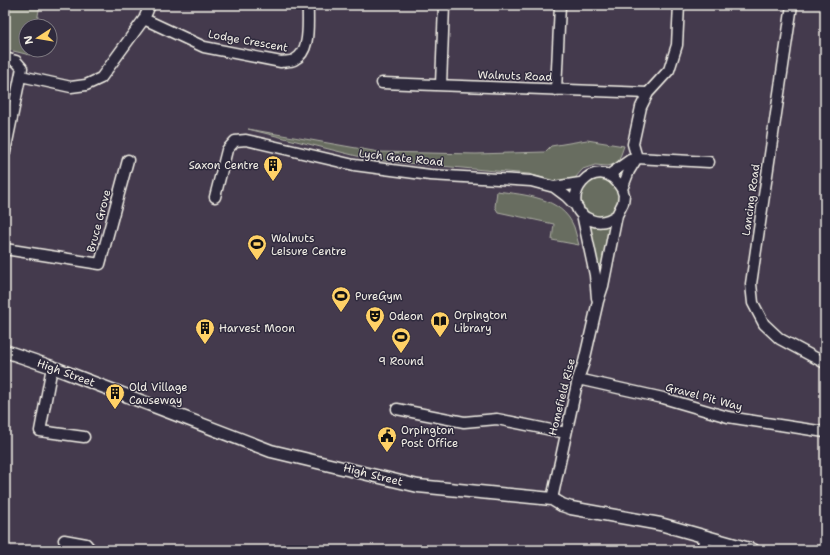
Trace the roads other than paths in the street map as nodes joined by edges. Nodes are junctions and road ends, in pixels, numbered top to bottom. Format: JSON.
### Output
{"nodes":[{"id":1,"x":150,"y":5,"type":"edge"},
{"id":2,"x":308,"y":5,"type":"edge"},
{"id":3,"x":444,"y":5,"type":"edge"},
{"id":4,"x":560,"y":5,"type":"edge"},
{"id":5,"x":679,"y":5,"type":"edge"},
{"id":6,"x":792,"y":5,"type":"edge"},
{"id":7,"x":144,"y":19,"type":"junction"},
{"id":8,"x":5,"y":58,"type":"edge"},
{"id":9,"x":21,"y":76,"type":"junction"},
{"id":10,"x":382,"y":83,"type":"dead end"},
{"id":11,"x":441,"y":85,"type":"junction"},
{"id":12,"x":556,"y":90,"type":"junction"},
{"id":13,"x":648,"y":93,"type":"junction"},
{"id":14,"x":5,"y":152,"type":"edge"},
{"id":15,"x":637,"y":158,"type":"junction"},
{"id":16,"x":128,"y":160,"type":"dead end"},
{"id":17,"x":709,"y":162,"type":"dead end"},
{"id":18,"x":608,"y":175,"type":"junction"},
{"id":19,"x":580,"y":183,"type":"junction"},
{"id":20,"x":554,"y":187,"type":"junction"},
{"id":21,"x":622,"y":189,"type":"junction"},
{"id":22,"x":215,"y":198,"type":"dead end"},
{"id":23,"x":580,"y":211,"type":"junction"},
{"id":24,"x":617,"y":215,"type":"junction"},
{"id":25,"x":5,"y":249,"type":"edge"},
{"id":26,"x":598,"y":301,"type":"junction"},
{"id":27,"x":6,"y":354,"type":"edge"},
{"id":28,"x":825,"y":363,"type":"edge"},
{"id":29,"x":52,"y":367,"type":"junction"},
{"id":30,"x":578,"y":379,"type":"junction"},
{"id":31,"x":397,"y":409,"type":"dead end"},
{"id":32,"x":825,"y":432,"type":"edge"},
{"id":33,"x":566,"y":433,"type":"junction"},
{"id":34,"x":84,"y":437,"type":"dead end"},
{"id":35,"x":552,"y":499,"type":"junction"},
{"id":36,"x":705,"y":536,"type":"junction"},
{"id":37,"x":64,"y":540,"type":"dead end"},
{"id":38,"x":91,"y":550,"type":"edge"},
{"id":39,"x":702,"y":550,"type":"edge"},
{"id":40,"x":753,"y":550,"type":"edge"}],
"edges":[{"from":1,"to":7,"type":"street"},
{"from":2,"to":7,"type":"street","name":"Lodge Crescent"},
{"from":3,"to":11,"type":"street"},
{"from":4,"to":12,"type":"street"},
{"from":5,"to":13,"type":"street"},
{"from":6,"to":28,"type":"street","name":"Lancing Road"},
{"from":7,"to":9,"type":"street"},
{"from":8,"to":9,"type":"street"},
{"from":9,"to":14,"type":"street"},
{"from":10,"to":11,"type":"street","name":"Walnuts Road"},
{"from":11,"to":12,"type":"street","name":"Walnuts Road"},
{"from":12,"to":13,"type":"street","name":"Walnuts Road"},
{"from":13,"to":15,"type":"street"},
{"from":15,"to":17,"type":"street"},
{"from":15,"to":18,"type":"street"},
{"from":15,"to":21,"type":"street","name":"Homefield Rise"},
{"from":16,"to":25,"type":"street","name":"Bruce Grove"},
{"from":18,"to":19,"type":"street"},
{"from":18,"to":21,"type":"street"},
{"from":19,"to":20,"type":"street","name":"Lych Gate Road"},
{"from":19,"to":23,"type":"street"},
{"from":20,"to":22,"type":"street","name":"Lych Gate Road"},
{"from":20,"to":23,"type":"street","name":"Lych Gate Road"},
{"from":21,"to":24,"type":"street","name":"Homefield Rise"},
{"from":23,"to":24,"type":"street"},
{"from":23,"to":26,"type":"street","name":"Homefield Rise"},
{"from":24,"to":26,"type":"street","name":"Homefield Rise"},
{"from":26,"to":30,"type":"street","name":"Homefield Rise"},
{"from":27,"to":29,"type":"street","name":"High Street"},
{"from":29,"to":34,"type":"street"},
{"from":29,"to":35,"type":"street","name":"High Street"},
{"from":30,"to":32,"type":"street","name":"Gravel Pit Way"},
{"from":30,"to":33,"type":"street","name":"Homefield Rise"},
{"from":31,"to":33,"type":"street"},
{"from":33,"to":35,"type":"street","name":"Homefield Rise"},
{"from":35,"to":36,"type":"street","name":"High Street"},
{"from":36,"to":39,"type":"street"},
{"from":36,"to":40,"type":"street","name":"High Street"},
{"from":37,"to":38,"type":"street"}]}
